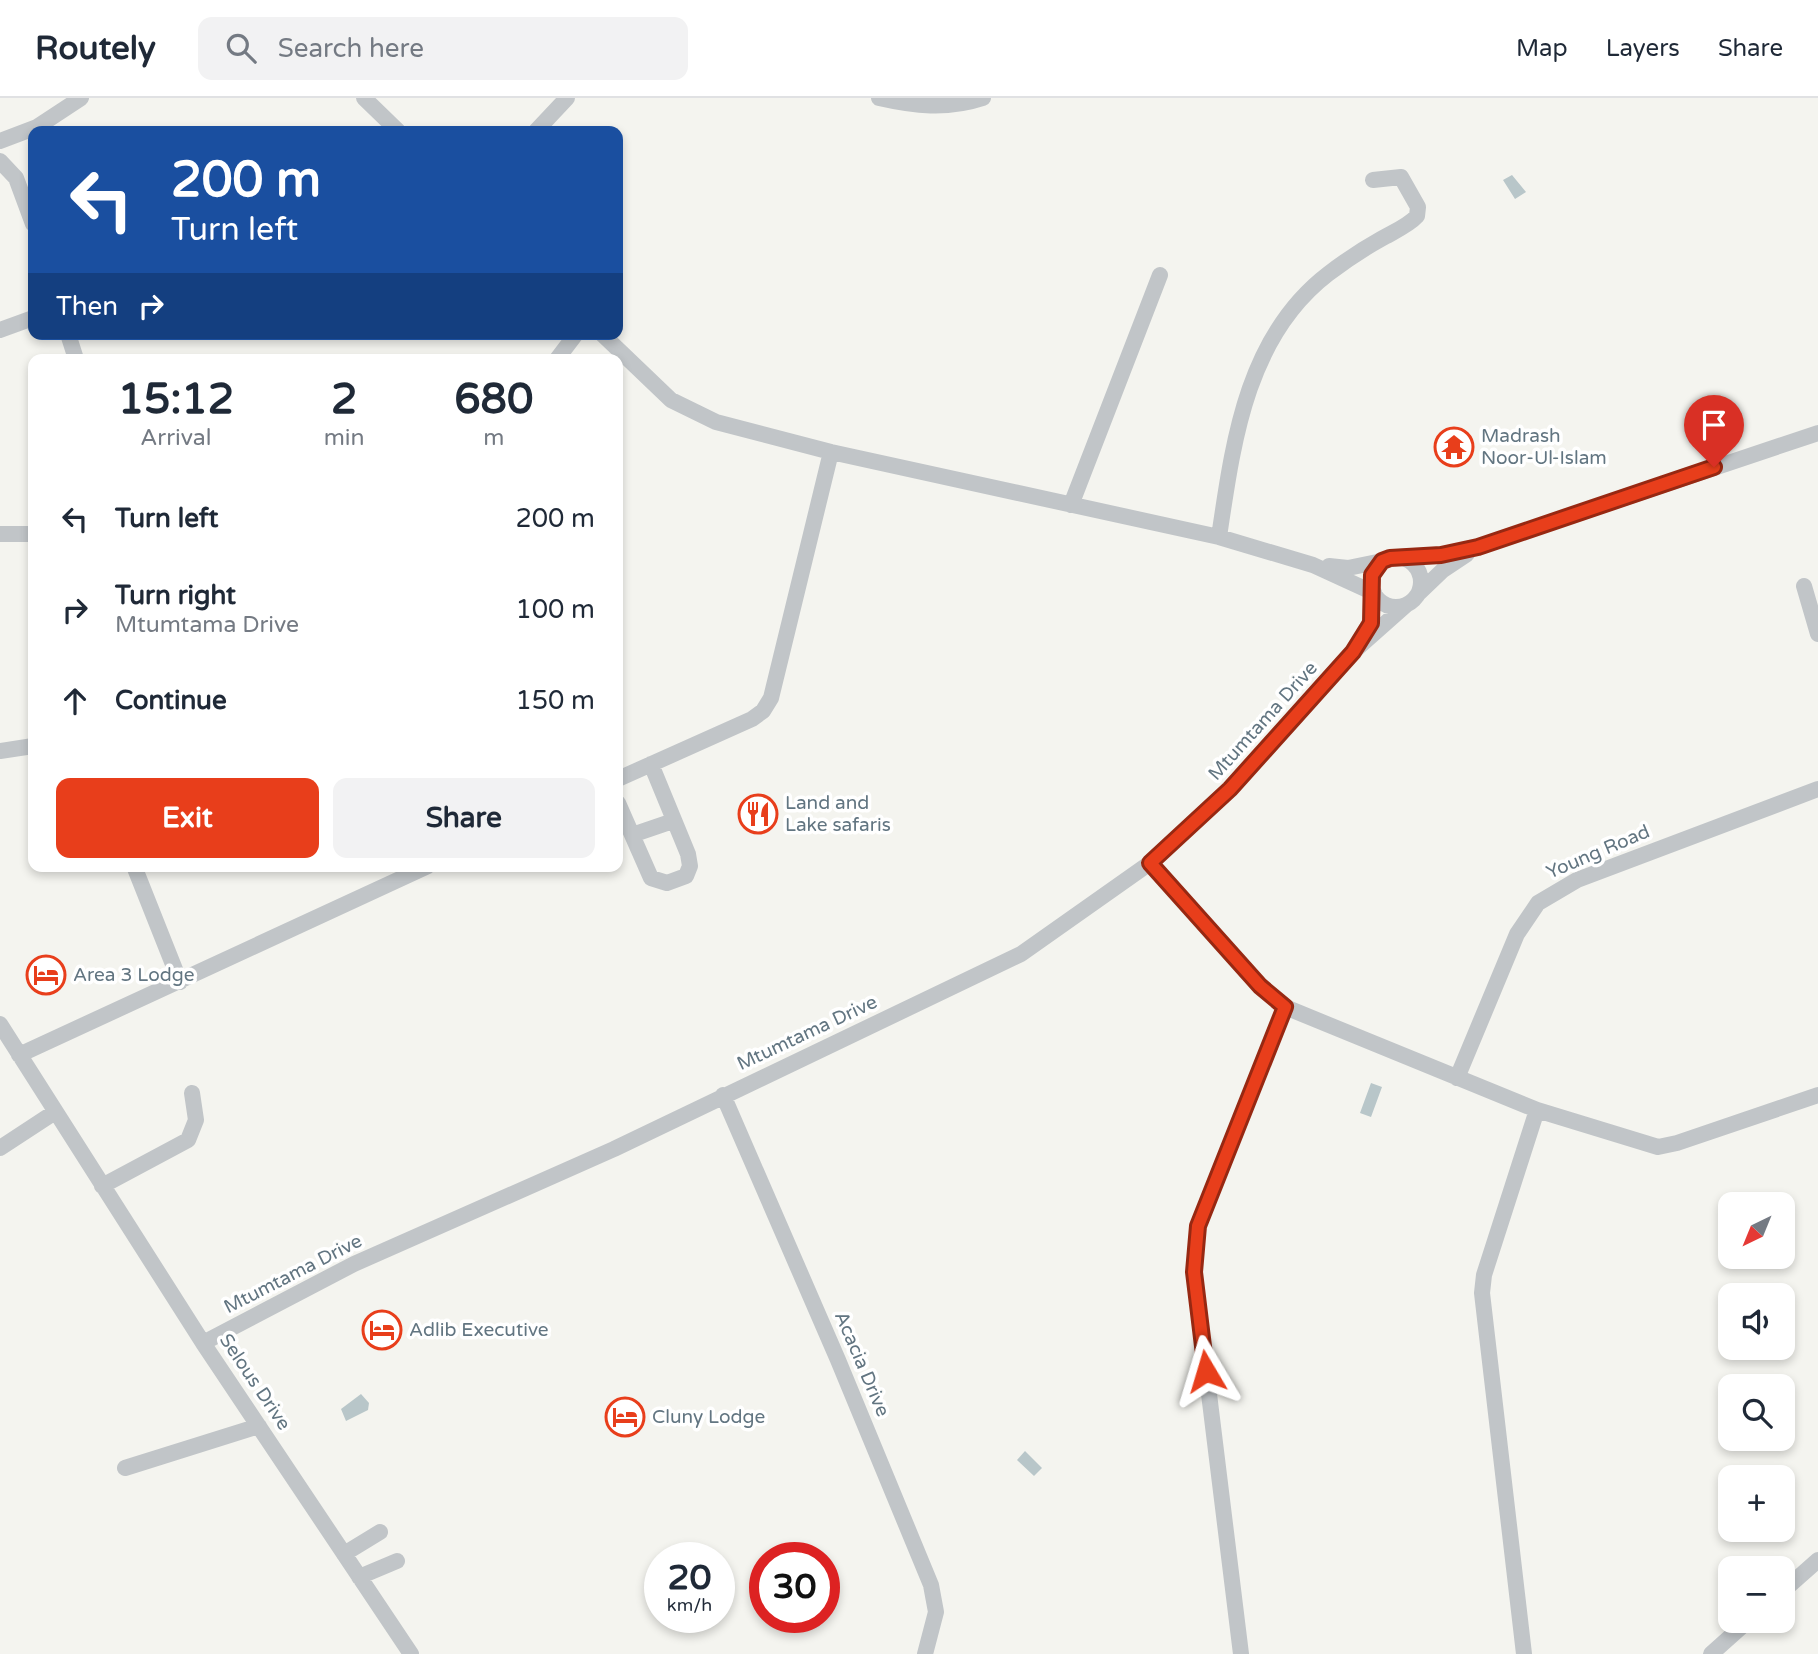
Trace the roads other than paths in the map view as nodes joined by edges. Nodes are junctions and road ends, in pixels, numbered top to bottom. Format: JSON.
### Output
{"nodes":[{"id":1,"x":81,"y":98,"type":"edge"},
{"id":2,"x":364,"y":98,"type":"edge"},
{"id":3,"x":567,"y":98,"type":"edge"},
{"id":4,"x":879,"y":98,"type":"edge"},
{"id":5,"x":983,"y":98,"type":"edge"},
{"id":6,"x":39,"y":126,"type":"edge"},
{"id":7,"x":393,"y":126,"type":"edge"},
{"id":8,"x":541,"y":126,"type":"edge"},
{"id":9,"x":28,"y":130,"type":"edge"},
{"id":10,"x":0,"y":141,"type":"edge"},
{"id":11,"x":0,"y":161,"type":"edge"},
{"id":12,"x":1373,"y":180,"type":"dead end"},
{"id":13,"x":28,"y":210,"type":"edge"},
{"id":14,"x":1160,"y":275,"type":"dead end"},
{"id":15,"x":28,"y":320,"type":"edge"},
{"id":16,"x":0,"y":330,"type":"edge"},
{"id":17,"x":571,"y":340,"type":"edge"},
{"id":18,"x":561,"y":354,"type":"edge"},
{"id":19,"x":623,"y":363,"type":"edge"},
{"id":20,"x":1818,"y":433,"type":"edge"},
{"id":21,"x":831,"y":452,"type":"junction"},
{"id":22,"x":1071,"y":505,"type":"junction"},
{"id":23,"x":0,"y":534,"type":"edge"},
{"id":24,"x":28,"y":534,"type":"edge"},
{"id":25,"x":1219,"y":537,"type":"junction"},
{"id":26,"x":1478,"y":547,"type":"junction"},
{"id":27,"x":1399,"y":557,"type":"junction"},
{"id":28,"x":1382,"y":561,"type":"junction"},
{"id":29,"x":1313,"y":565,"type":"junction"},
{"id":30,"x":1804,"y":586,"type":"dead end"},
{"id":31,"x":1374,"y":593,"type":"junction"},
{"id":32,"x":1419,"y":593,"type":"junction"},
{"id":33,"x":1406,"y":605,"type":"junction"},
{"id":34,"x":1818,"y":634,"type":"edge"},
{"id":35,"x":1353,"y":652,"type":"junction"},
{"id":36,"x":28,"y":747,"type":"edge"},
{"id":37,"x":0,"y":751,"type":"edge"},
{"id":38,"x":651,"y":764,"type":"junction"},
{"id":39,"x":623,"y":777,"type":"edge"},
{"id":40,"x":1818,"y":789,"type":"edge"},
{"id":41,"x":623,"y":814,"type":"edge"},
{"id":42,"x":673,"y":821,"type":"junction"},
{"id":43,"x":632,"y":835,"type":"junction"},
{"id":44,"x":1150,"y":863,"type":"junction"},
{"id":45,"x":136,"y":872,"type":"edge"},
{"id":46,"x":415,"y":872,"type":"edge"},
{"id":47,"x":180,"y":982,"type":"junction"},
{"id":48,"x":1285,"y":1007,"type":"junction"},
{"id":49,"x":0,"y":1024,"type":"edge"},
{"id":50,"x":19,"y":1055,"type":"junction"},
{"id":51,"x":1457,"y":1078,"type":"junction"},
{"id":52,"x":192,"y":1093,"type":"dead end"},
{"id":53,"x":723,"y":1095,"type":"junction"},
{"id":54,"x":1818,"y":1095,"type":"edge"},
{"id":55,"x":1537,"y":1110,"type":"junction"},
{"id":56,"x":55,"y":1112,"type":"junction"},
{"id":57,"x":0,"y":1148,"type":"edge"},
{"id":58,"x":102,"y":1186,"type":"junction"},
{"id":59,"x":204,"y":1343,"type":"junction"},
{"id":60,"x":259,"y":1426,"type":"junction"},
{"id":61,"x":125,"y":1468,"type":"dead end"},
{"id":62,"x":380,"y":1532,"type":"dead end"},
{"id":63,"x":344,"y":1554,"type":"junction"},
{"id":64,"x":1818,"y":1560,"type":"edge"},
{"id":65,"x":397,"y":1561,"type":"dead end"},
{"id":66,"x":359,"y":1577,"type":"junction"},
{"id":67,"x":1795,"y":1580,"type":"edge"},
{"id":68,"x":1734,"y":1633,"type":"edge"},
{"id":69,"x":411,"y":1654,"type":"edge"},
{"id":70,"x":925,"y":1654,"type":"edge"},
{"id":71,"x":1241,"y":1654,"type":"edge"},
{"id":72,"x":1524,"y":1654,"type":"edge"},
{"id":73,"x":1711,"y":1654,"type":"edge"}],
"edges":[{"from":1,"to":6,"type":"street"},
{"from":2,"to":7,"type":"street"},
{"from":3,"to":8,"type":"street"},
{"from":4,"to":5,"type":"street"},
{"from":9,"to":10,"type":"street"},
{"from":11,"to":13,"type":"street"},
{"from":12,"to":25,"type":"street"},
{"from":14,"to":22,"type":"street"},
{"from":15,"to":16,"type":"street"},
{"from":17,"to":18,"type":"street"},
{"from":19,"to":21,"type":"street"},
{"from":20,"to":26,"type":"street"},
{"from":21,"to":22,"type":"street"},
{"from":21,"to":38,"type":"street"},
{"from":22,"to":25,"type":"street"},
{"from":23,"to":24,"type":"street"},
{"from":25,"to":29,"type":"street"},
{"from":26,"to":27,"type":"street"},
{"from":26,"to":32,"type":"street"},
{"from":27,"to":28,"type":"street"},
{"from":27,"to":32,"type":"street"},
{"from":28,"to":29,"type":"street"},
{"from":28,"to":31,"type":"street"},
{"from":29,"to":31,"type":"street"},
{"from":30,"to":34,"type":"street"},
{"from":31,"to":33,"type":"street"},
{"from":31,"to":35,"type":"street"},
{"from":32,"to":33,"type":"street"},
{"from":33,"to":35,"type":"street"},
{"from":35,"to":44,"type":"street","name":"Mtumtama Drive"},
{"from":36,"to":37,"type":"street"},
{"from":38,"to":39,"type":"street"},
{"from":38,"to":42,"type":"street"},
{"from":40,"to":51,"type":"street","name":"Young Road"},
{"from":41,"to":43,"type":"street"},
{"from":42,"to":43,"type":"street"},
{"from":42,"to":43,"type":"street"},
{"from":44,"to":48,"type":"street"},
{"from":44,"to":53,"type":"street","name":"Mtumtama Drive"},
{"from":45,"to":47,"type":"street"},
{"from":46,"to":47,"type":"street"},
{"from":47,"to":50,"type":"street"},
{"from":48,"to":51,"type":"street"},
{"from":48,"to":71,"type":"street"},
{"from":49,"to":50,"type":"street","name":"Selous Drive"},
{"from":50,"to":56,"type":"street","name":"Selous Drive"},
{"from":51,"to":55,"type":"street"},
{"from":52,"to":58,"type":"street"},
{"from":53,"to":59,"type":"street","name":"Mtumtama Drive"},
{"from":53,"to":70,"type":"street","name":"Acacia Drive"},
{"from":54,"to":55,"type":"street"},
{"from":55,"to":72,"type":"street"},
{"from":56,"to":57,"type":"street"},
{"from":56,"to":58,"type":"street","name":"Selous Drive"},
{"from":58,"to":59,"type":"street","name":"Selous Drive"},
{"from":59,"to":60,"type":"street","name":"Selous Drive"},
{"from":60,"to":61,"type":"street"},
{"from":60,"to":63,"type":"street","name":"Selous Drive"},
{"from":62,"to":63,"type":"street"},
{"from":63,"to":66,"type":"street","name":"Selous Drive"},
{"from":64,"to":67,"type":"street"},
{"from":65,"to":66,"type":"street"},
{"from":66,"to":69,"type":"street","name":"Selous Drive"},
{"from":68,"to":73,"type":"street"}]}
